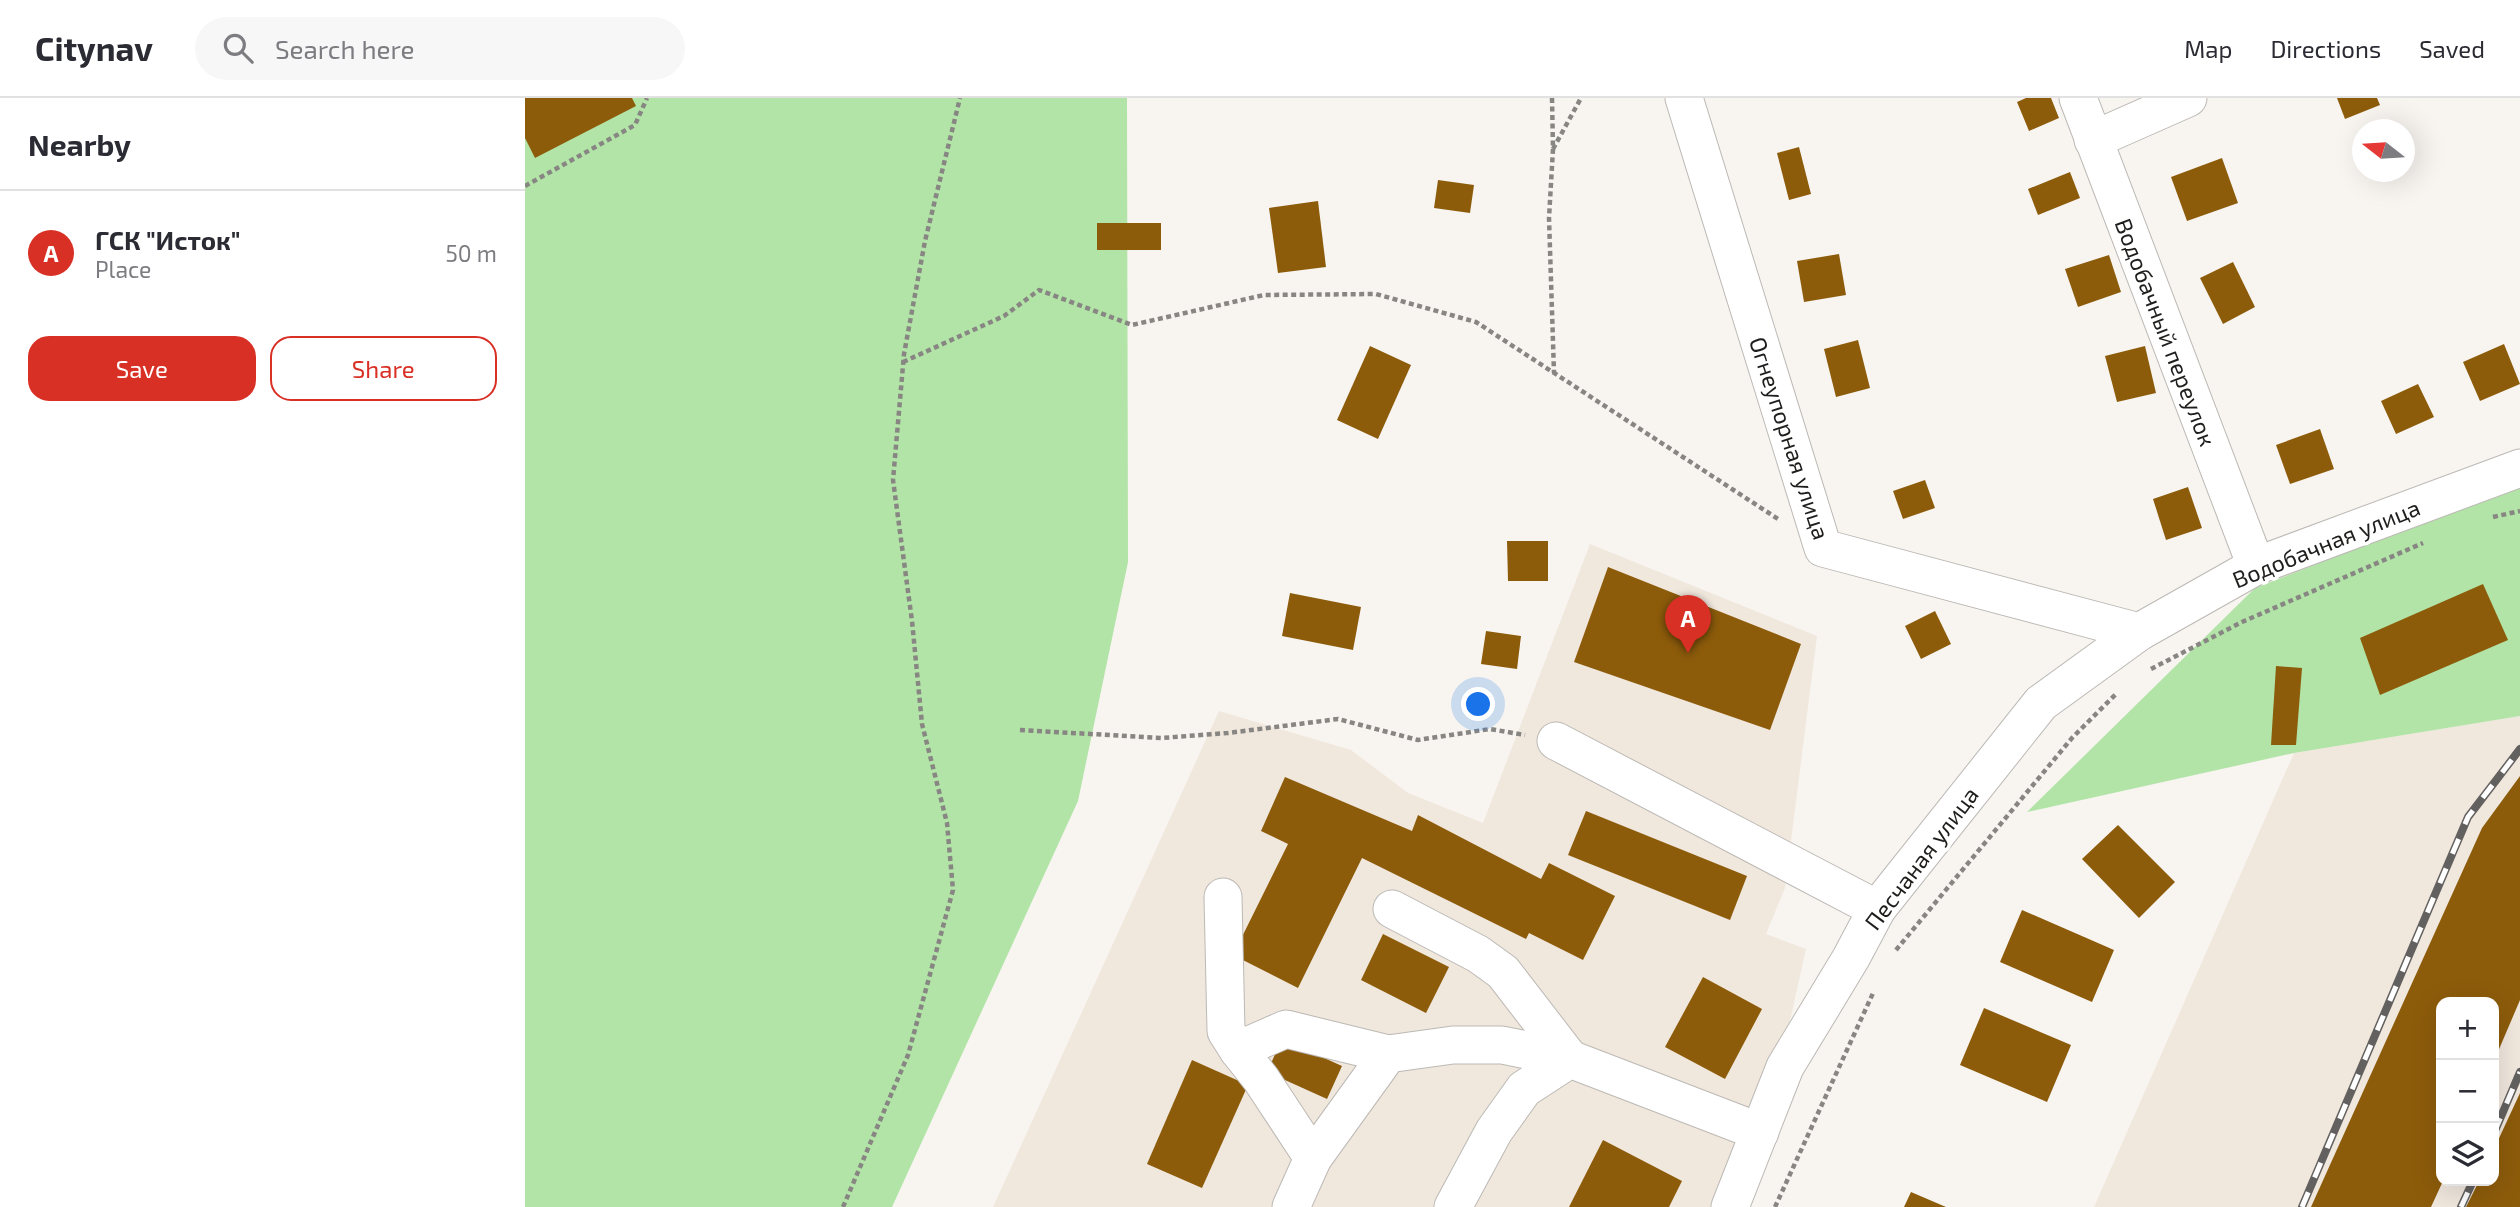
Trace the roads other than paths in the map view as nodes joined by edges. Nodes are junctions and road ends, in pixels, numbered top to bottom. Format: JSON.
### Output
{"nodes":[{"id":1,"x":1684,"y":98,"type":"edge"},
{"id":2,"x":2078,"y":98,"type":"edge"},
{"id":3,"x":2188,"y":98,"type":"edge"},
{"id":4,"x":2093,"y":140,"type":"junction"},
{"id":5,"x":2520,"y":468,"type":"edge"},
{"id":6,"x":2256,"y":566,"type":"junction"},
{"id":7,"x":2139,"y":632,"type":"junction"},
{"id":8,"x":1556,"y":741,"type":"road end"},
{"id":9,"x":1223,"y":897,"type":"dead end"},
{"id":10,"x":1392,"y":909,"type":"dead end"},
{"id":11,"x":1877,"y":909,"type":"junction"},
{"id":12,"x":1238,"y":1050,"type":"junction"},
{"id":13,"x":1388,"y":1054,"type":"junction"},
{"id":14,"x":1570,"y":1059,"type":"junction"},
{"id":15,"x":1760,"y":1132,"type":"junction"},
{"id":16,"x":1313,"y":1158,"type":"junction"},
{"id":17,"x":1291,"y":1207,"type":"edge"},
{"id":18,"x":1453,"y":1207,"type":"edge"},
{"id":19,"x":1730,"y":1207,"type":"edge"}],
"edges":[{"from":1,"to":7,"type":"street","name":"Огнеупорная улица"},
{"from":2,"to":4,"type":"street","name":"Водобачный переулок"},
{"from":3,"to":4,"type":"street"},
{"from":4,"to":6,"type":"street","name":"Водобачный переулок"},
{"from":5,"to":6,"type":"street","name":"Водобачная улица"},
{"from":6,"to":7,"type":"street","name":"Водобачная улица"},
{"from":7,"to":11,"type":"street","name":"Песчаная улица"},
{"from":8,"to":11,"type":"street"},
{"from":9,"to":12,"type":"street"},
{"from":10,"to":14,"type":"street"},
{"from":11,"to":15,"type":"street","name":"Песчаная улица"},
{"from":12,"to":13,"type":"street"},
{"from":12,"to":16,"type":"street"},
{"from":13,"to":14,"type":"street"},
{"from":13,"to":16,"type":"street"},
{"from":14,"to":15,"type":"street"},
{"from":14,"to":18,"type":"street"},
{"from":15,"to":19,"type":"street","name":"Песчаная улица"},
{"from":16,"to":17,"type":"street"}]}
